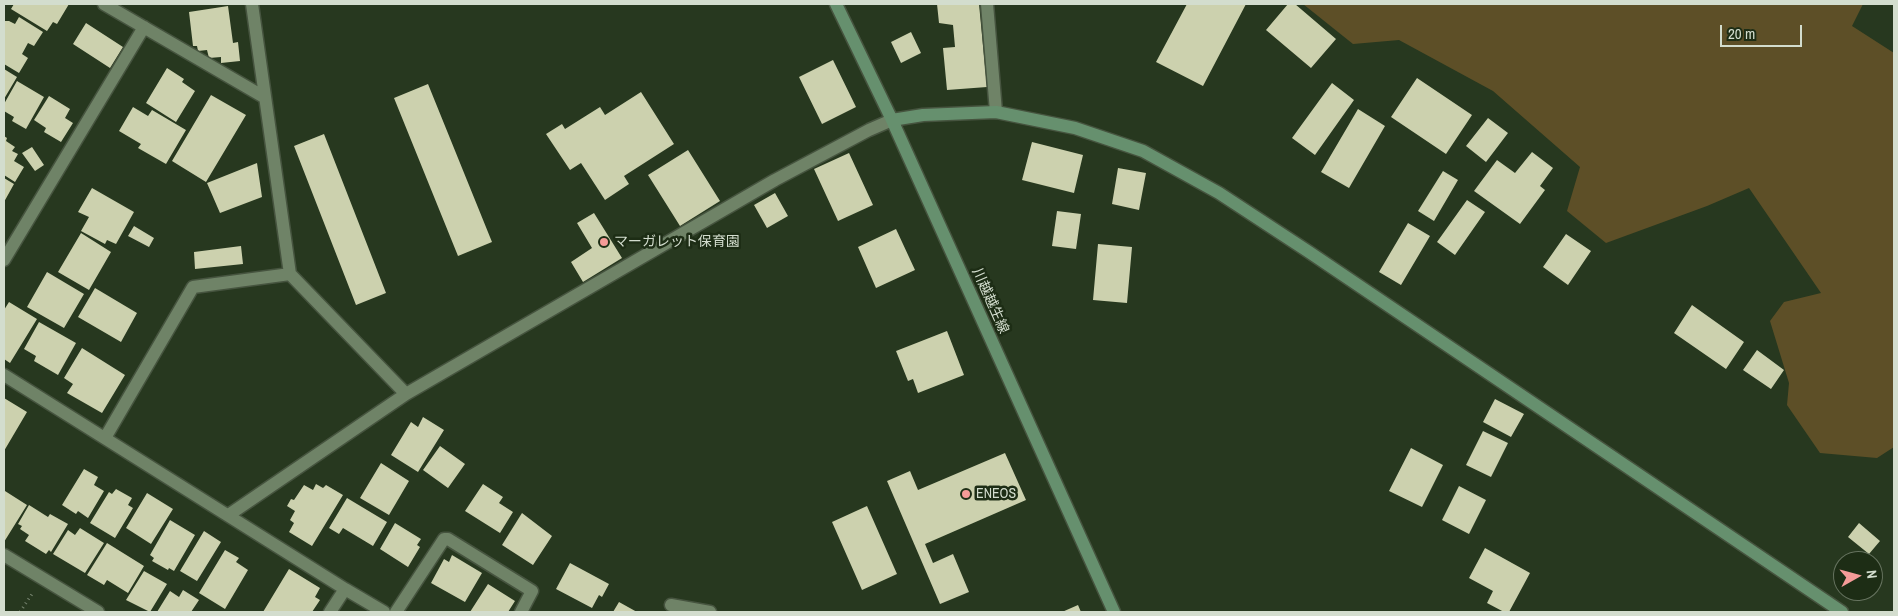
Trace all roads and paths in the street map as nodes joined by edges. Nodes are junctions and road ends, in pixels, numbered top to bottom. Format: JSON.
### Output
{"nodes":[{"id":1,"x":104,"y":4,"type":"edge"},
{"id":2,"x":252,"y":4,"type":"edge"},
{"id":3,"x":836,"y":4,"type":"edge"},
{"id":4,"x":987,"y":4,"type":"edge"},
{"id":5,"x":144,"y":27,"type":"junction"},
{"id":6,"x":264,"y":98,"type":"junction"},
{"id":7,"x":996,"y":112,"type":"junction"},
{"id":8,"x":892,"y":120,"type":"junction"},
{"id":9,"x":4,"y":260,"type":"edge"},
{"id":10,"x":290,"y":274,"type":"junction"},
{"id":11,"x":4,"y":375,"type":"edge"},
{"id":12,"x":406,"y":394,"type":"junction"},
{"id":13,"x":105,"y":438,"type":"junction"},
{"id":14,"x":230,"y":514,"type":"junction"},
{"id":15,"x":4,"y":555,"type":"edge"},
{"id":16,"x":345,"y":589,"type":"junction"},
{"id":17,"x":670,"y":605,"type":"dead end"},
{"id":18,"x":98,"y":612,"type":"edge"},
{"id":19,"x":330,"y":612,"type":"edge"},
{"id":20,"x":384,"y":612,"type":"edge"},
{"id":21,"x":396,"y":612,"type":"edge"},
{"id":22,"x":521,"y":612,"type":"edge"},
{"id":23,"x":710,"y":612,"type":"edge"},
{"id":24,"x":1114,"y":612,"type":"edge"},
{"id":25,"x":1842,"y":612,"type":"edge"}],
"edges":[{"from":1,"to":5,"type":"street"},
{"from":2,"to":6,"type":"street"},
{"from":3,"to":8,"type":"street","name":"川越越生線"},
{"from":4,"to":7,"type":"street"},
{"from":5,"to":6,"type":"street"},
{"from":5,"to":9,"type":"street"},
{"from":6,"to":10,"type":"street"},
{"from":7,"to":8,"type":"street"},
{"from":7,"to":25,"type":"street"},
{"from":8,"to":12,"type":"street"},
{"from":8,"to":24,"type":"street","name":"川越越生線"},
{"from":10,"to":12,"type":"street"},
{"from":10,"to":13,"type":"street"},
{"from":11,"to":13,"type":"street"},
{"from":12,"to":14,"type":"street"},
{"from":13,"to":14,"type":"street"},
{"from":14,"to":16,"type":"street"},
{"from":15,"to":18,"type":"street"},
{"from":16,"to":19,"type":"street"},
{"from":16,"to":20,"type":"street"},
{"from":17,"to":23,"type":"street"},
{"from":21,"to":22,"type":"street"}]}
